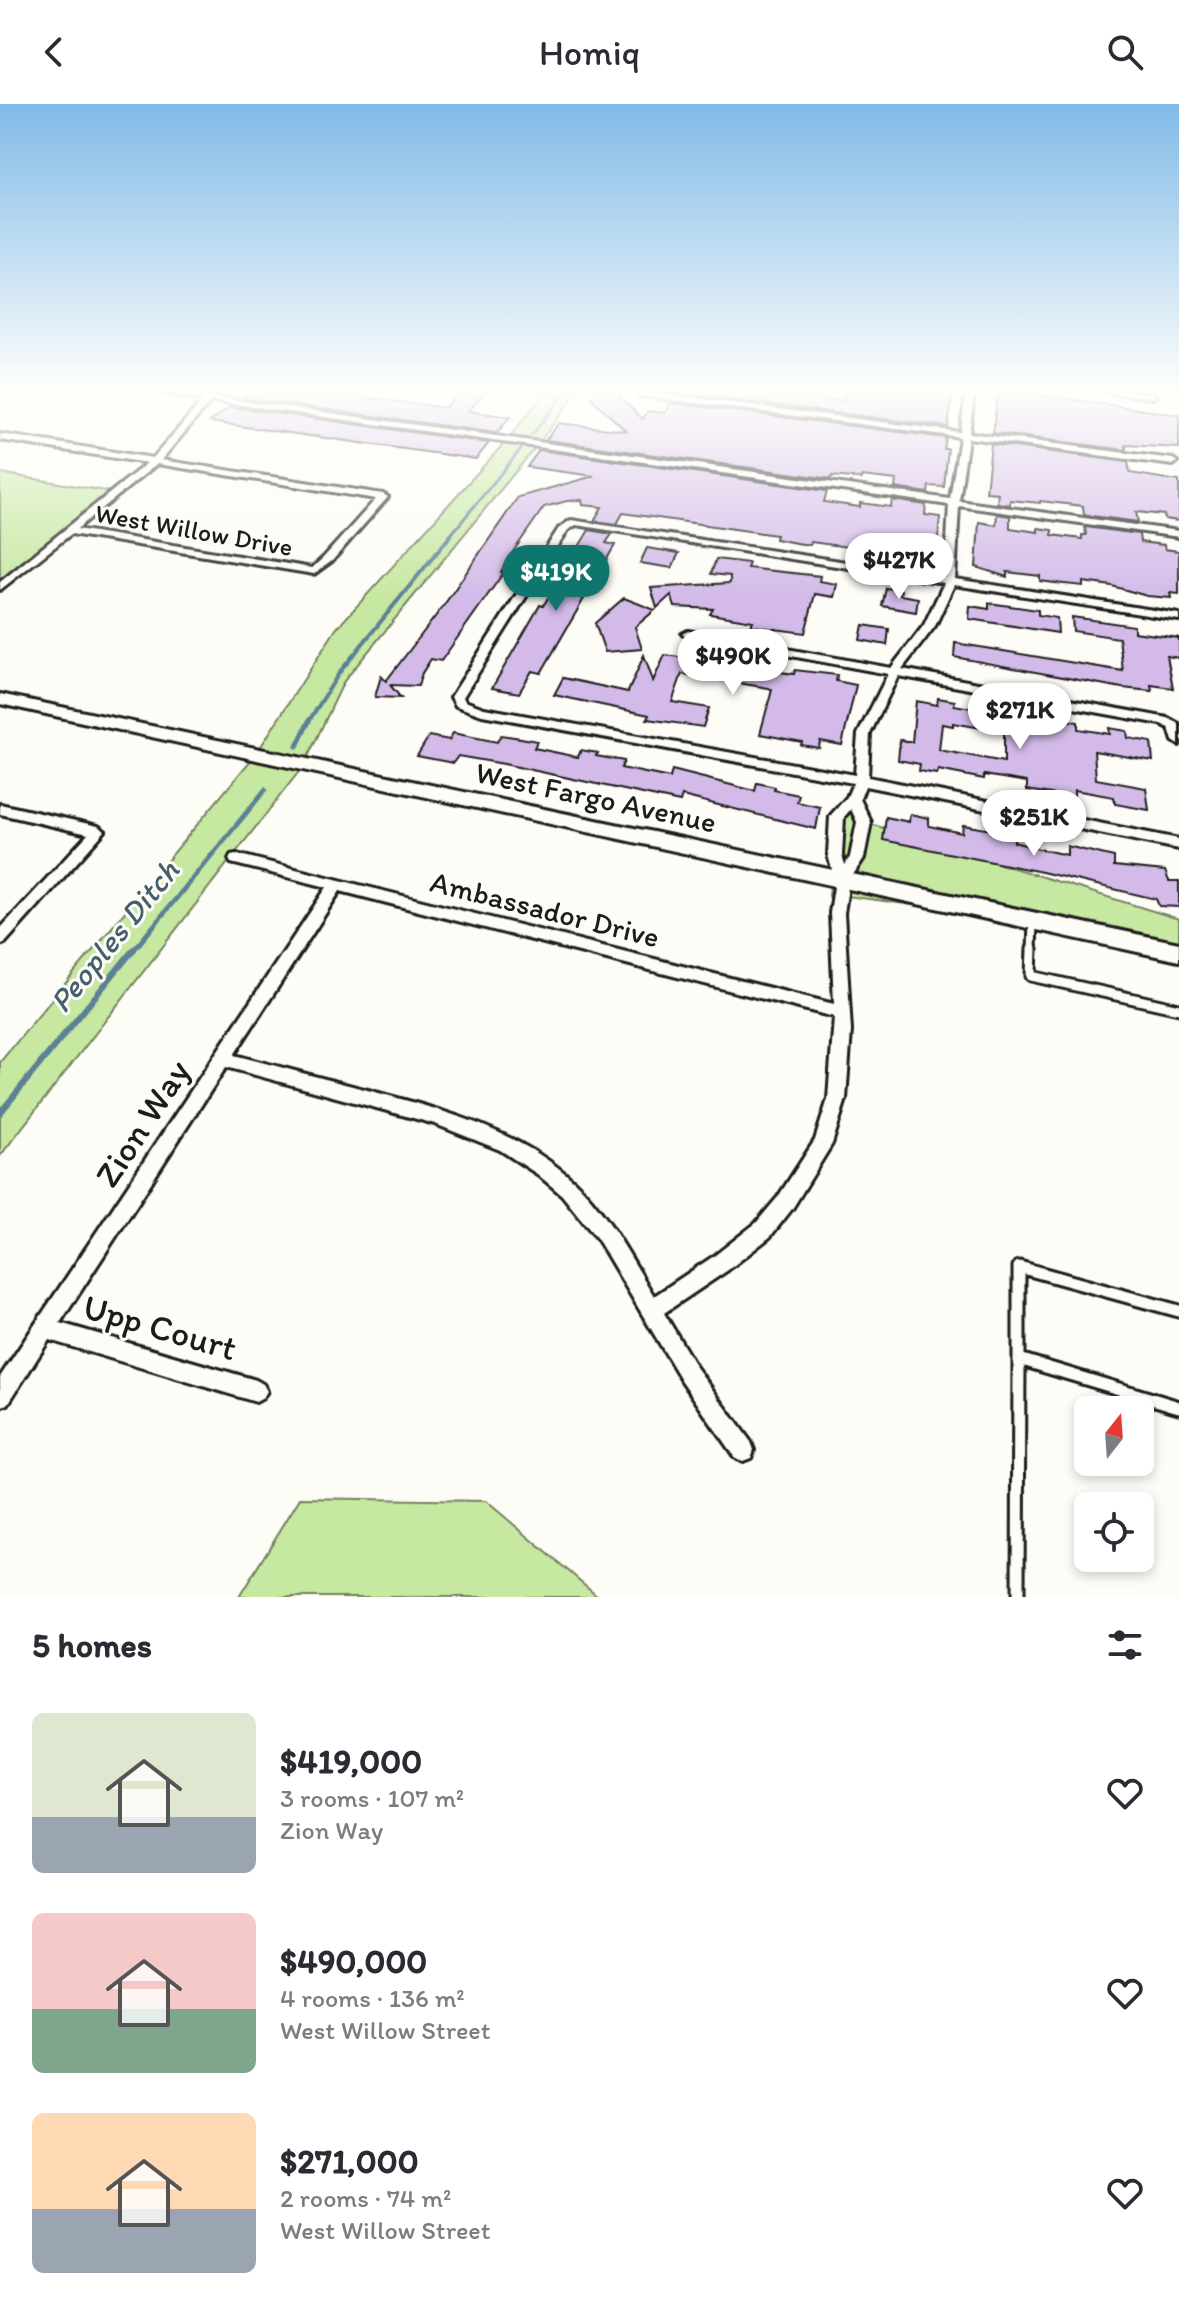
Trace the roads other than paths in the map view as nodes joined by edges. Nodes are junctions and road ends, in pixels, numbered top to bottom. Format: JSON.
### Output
{"nodes":[{"id":1,"x":140,"y":459,"type":"edge"},
{"id":2,"x":157,"y":459,"type":"edge"},
{"id":3,"x":651,"y":459,"type":"edge"},
{"id":4,"x":961,"y":459,"type":"edge"},
{"id":5,"x":1147,"y":459,"type":"edge"},
{"id":6,"x":155,"y":461,"type":"junction"},
{"id":7,"x":1173,"y":462,"type":"dead end"},
{"id":8,"x":954,"y":503,"type":"junction"},
{"id":9,"x":68,"y":531,"type":"junction"},
{"id":10,"x":1177,"y":532,"type":"edge"},
{"id":11,"x":950,"y":583,"type":"junction"},
{"id":12,"x":0,"y":587,"type":"edge"},
{"id":13,"x":1179,"y":617,"type":"edge"},
{"id":14,"x":688,"y":634,"type":"dead end"},
{"id":15,"x":895,"y":670,"type":"junction"},
{"id":16,"x":0,"y":699,"type":"edge"},
{"id":17,"x":1179,"y":741,"type":"edge"},
{"id":18,"x":861,"y":780,"type":"junction"},
{"id":19,"x":853,"y":799,"type":"junction"},
{"id":20,"x":0,"y":809,"type":"edge"},
{"id":21,"x":1179,"y":844,"type":"edge"},
{"id":22,"x":236,"y":859,"type":"dead end"},
{"id":23,"x":842,"y":880,"type":"junction"},
{"id":24,"x":336,"y":885,"type":"junction"},
{"id":25,"x":1033,"y":921,"type":"junction"},
{"id":26,"x":0,"y":939,"type":"edge"},
{"id":27,"x":1179,"y":952,"type":"edge"},
{"id":28,"x":1179,"y":1009,"type":"edge"},
{"id":29,"x":840,"y":1012,"type":"junction"},
{"id":30,"x":222,"y":1059,"type":"junction"},
{"id":31,"x":653,"y":1309,"type":"junction"},
{"id":32,"x":1179,"y":1311,"type":"edge"},
{"id":33,"x":45,"y":1329,"type":"junction"},
{"id":34,"x":1019,"y":1359,"type":"junction"},
{"id":35,"x":256,"y":1391,"type":"dead end"},
{"id":36,"x":0,"y":1396,"type":"edge"},
{"id":37,"x":1179,"y":1407,"type":"edge"},
{"id":38,"x":743,"y":1450,"type":"dead end"},
{"id":39,"x":1018,"y":1597,"type":"edge"}],
"edges":[{"from":1,"to":6,"type":"street"},
{"from":2,"to":6,"type":"street"},
{"from":3,"to":8,"type":"street"},
{"from":4,"to":8,"type":"street"},
{"from":5,"to":7,"type":"street"},
{"from":6,"to":9,"type":"street"},
{"from":6,"to":9,"type":"street","name":"West Willow Drive"},
{"from":8,"to":10,"type":"street"},
{"from":8,"to":11,"type":"street"},
{"from":9,"to":12,"type":"street"},
{"from":11,"to":13,"type":"street"},
{"from":11,"to":15,"type":"street"},
{"from":11,"to":18,"type":"street"},
{"from":14,"to":15,"type":"street"},
{"from":15,"to":17,"type":"street"},
{"from":15,"to":18,"type":"street"},
{"from":16,"to":23,"type":"main road","name":"West Fargo Avenue"},
{"from":18,"to":19,"type":"street"},
{"from":18,"to":21,"type":"street"},
{"from":19,"to":23,"type":"street"},
{"from":19,"to":23,"type":"street"},
{"from":20,"to":26,"type":"street"},
{"from":22,"to":24,"type":"street","name":"Ambassador Drive"},
{"from":23,"to":25,"type":"main road","name":"West Fargo Avenue"},
{"from":23,"to":29,"type":"street"},
{"from":24,"to":29,"type":"street","name":"Ambassador Drive"},
{"from":24,"to":30,"type":"street","name":"Zion Way"},
{"from":25,"to":27,"type":"main road","name":"West Fargo Avenue"},
{"from":25,"to":28,"type":"lane"},
{"from":29,"to":31,"type":"street"},
{"from":30,"to":31,"type":"street"},
{"from":30,"to":33,"type":"street","name":"Zion Way"},
{"from":31,"to":38,"type":"street"},
{"from":32,"to":34,"type":"lane"},
{"from":33,"to":35,"type":"street","name":"Upp Court"},
{"from":33,"to":36,"type":"street","name":"Zion Way"},
{"from":34,"to":37,"type":"lane"},
{"from":34,"to":39,"type":"lane"}]}
